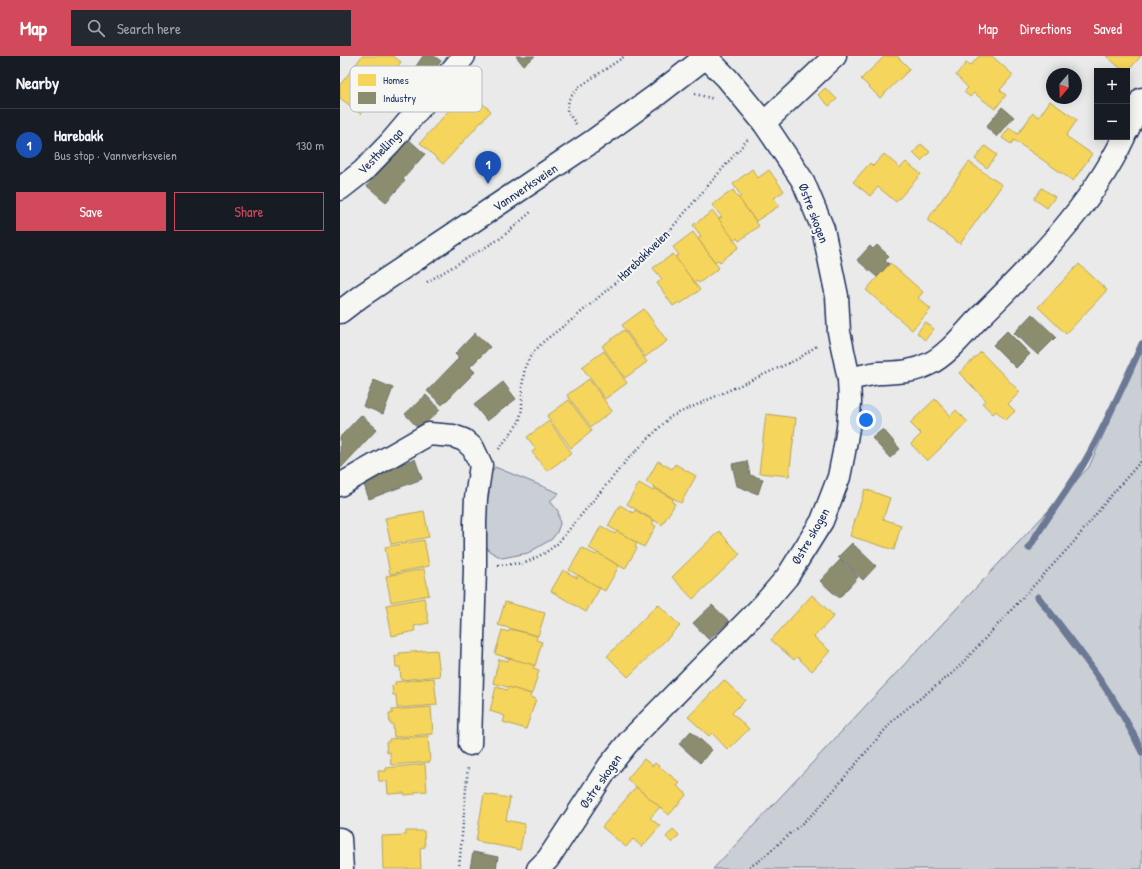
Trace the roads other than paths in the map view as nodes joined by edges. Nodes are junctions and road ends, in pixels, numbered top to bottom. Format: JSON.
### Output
{"nodes":[{"id":1,"x":464,"y":56,"type":"edge"},
{"id":2,"x":706,"y":56,"type":"edge"},
{"id":3,"x":835,"y":56,"type":"edge"},
{"id":4,"x":455,"y":66,"type":"edge"},
{"id":5,"x":1142,"y":99,"type":"edge"},
{"id":6,"x":416,"y":112,"type":"edge"},
{"id":7,"x":764,"y":123,"type":"junction"},
{"id":8,"x":1130,"y":125,"type":"edge"},
{"id":9,"x":1123,"y":140,"type":"edge"},
{"id":10,"x":340,"y":189,"type":"edge"},
{"id":11,"x":340,"y":312,"type":"edge"},
{"id":12,"x":849,"y":379,"type":"junction"},
{"id":13,"x":340,"y":485,"type":"edge"},
{"id":14,"x":470,"y":744,"type":"road end"},
{"id":15,"x":340,"y":839,"type":"edge"},
{"id":16,"x":340,"y":848,"type":"edge"},
{"id":17,"x":342,"y":869,"type":"edge"},
{"id":18,"x":538,"y":869,"type":"edge"}],
"edges":[{"from":1,"to":4,"type":"street","name":"Vesthellinga"},
{"from":2,"to":7,"type":"street","name":"Østre skogen"},
{"from":2,"to":11,"type":"street","name":"Vannverksveien"},
{"from":3,"to":7,"type":"street"},
{"from":5,"to":8,"type":"street"},
{"from":6,"to":10,"type":"street","name":"Vesthellinga"},
{"from":7,"to":12,"type":"street","name":"Østre skogen"},
{"from":9,"to":12,"type":"street"},
{"from":12,"to":18,"type":"street","name":"Østre skogen"},
{"from":13,"to":14,"type":"street"},
{"from":15,"to":16,"type":"street"},
{"from":16,"to":17,"type":"street"}]}
